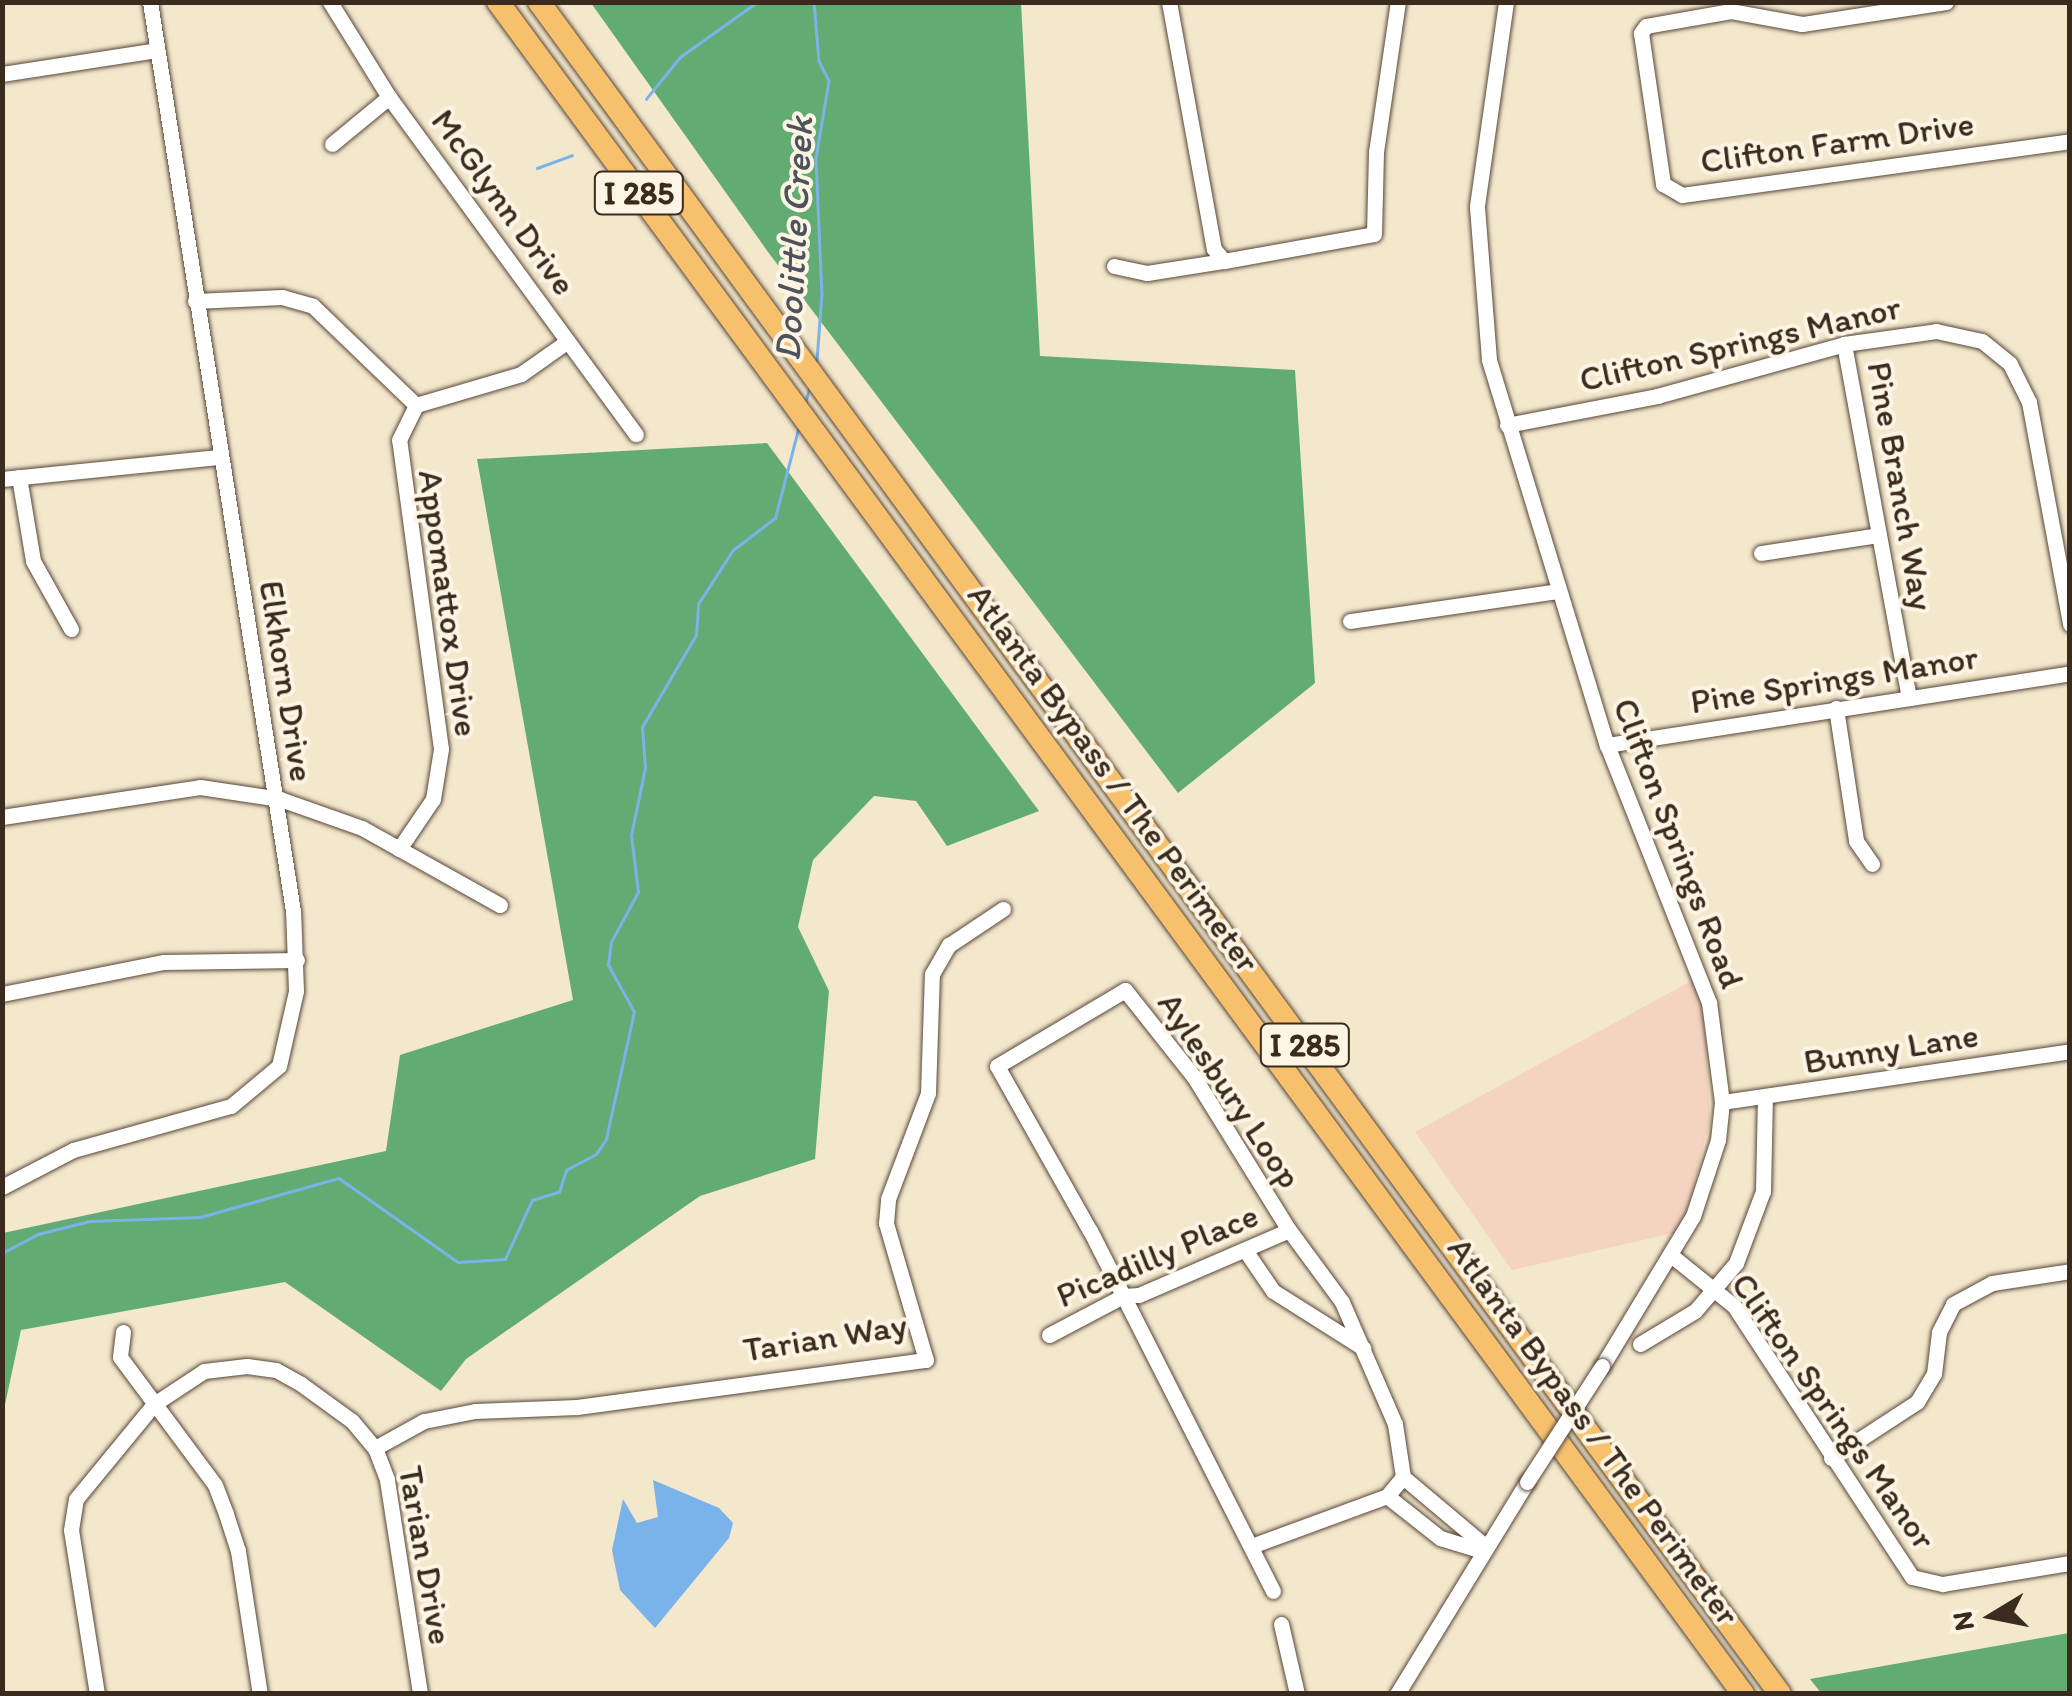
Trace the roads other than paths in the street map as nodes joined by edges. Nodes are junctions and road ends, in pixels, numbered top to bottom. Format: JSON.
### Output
{"nodes":[{"id":1,"x":150,"y":2,"type":"edge"},
{"id":2,"x":330,"y":2,"type":"edge"},
{"id":3,"x":498,"y":2,"type":"edge"},
{"id":4,"x":538,"y":2,"type":"edge"},
{"id":5,"x":1169,"y":2,"type":"edge"},
{"id":6,"x":1398,"y":2,"type":"edge"},
{"id":7,"x":1946,"y":2,"type":"edge"},
{"id":8,"x":1501,"y":3,"type":"edge"},
{"id":9,"x":157,"y":50,"type":"junction"},
{"id":10,"x":2,"y":74,"type":"edge"},
{"id":11,"x":389,"y":97,"type":"junction"},
{"id":12,"x":2070,"y":141,"type":"edge"},
{"id":13,"x":332,"y":144,"type":"dead end"},
{"id":14,"x":1224,"y":261,"type":"junction"},
{"id":15,"x":1114,"y":266,"type":"dead end"},
{"id":16,"x":195,"y":301,"type":"junction"},
{"id":17,"x":568,"y":341,"type":"junction"},
{"id":18,"x":1844,"y":344,"type":"junction"},
{"id":19,"x":416,"y":405,"type":"junction"},
{"id":20,"x":1507,"y":425,"type":"junction"},
{"id":21,"x":636,"y":434,"type":"dead end"},
{"id":22,"x":218,"y":457,"type":"junction"},
{"id":23,"x":11,"y":478,"type":"edge"},
{"id":24,"x":1879,"y":535,"type":"junction"},
{"id":25,"x":1762,"y":553,"type":"dead end"},
{"id":26,"x":1557,"y":591,"type":"junction"},
{"id":27,"x":1350,"y":621,"type":"dead end"},
{"id":28,"x":2070,"y":624,"type":"edge"},
{"id":29,"x":71,"y":629,"type":"dead end"},
{"id":30,"x":2070,"y":673,"type":"edge"},
{"id":31,"x":1909,"y":698,"type":"junction"},
{"id":32,"x":1836,"y":708,"type":"junction"},
{"id":33,"x":1607,"y":745,"type":"junction"},
{"id":34,"x":276,"y":798,"type":"junction"},
{"id":35,"x":2,"y":817,"type":"edge"},
{"id":36,"x":399,"y":850,"type":"junction"},
{"id":37,"x":1872,"y":864,"type":"dead end"},
{"id":38,"x":500,"y":906,"type":"dead end"},
{"id":39,"x":1003,"y":909,"type":"dead end"},
{"id":40,"x":297,"y":960,"type":"junction"},
{"id":41,"x":2,"y":994,"type":"edge"},
{"id":42,"x":2070,"y":1051,"type":"edge"},
{"id":43,"x":1764,"y":1098,"type":"junction"},
{"id":44,"x":1722,"y":1102,"type":"junction"},
{"id":45,"x":2,"y":1187,"type":"edge"},
{"id":46,"x":1289,"y":1230,"type":"junction"},
{"id":47,"x":1246,"y":1250,"type":"junction"},
{"id":48,"x":1672,"y":1256,"type":"junction"},
{"id":49,"x":2070,"y":1271,"type":"edge"},
{"id":50,"x":1720,"y":1289,"type":"junction"},
{"id":51,"x":1123,"y":1296,"type":"junction"},
{"id":52,"x":123,"y":1332,"type":"dead end"},
{"id":53,"x":1048,"y":1335,"type":"dead end"},
{"id":54,"x":1640,"y":1344,"type":"dead end"},
{"id":55,"x":1366,"y":1350,"type":"junction"},
{"id":56,"x":154,"y":1404,"type":"junction"},
{"id":57,"x":375,"y":1448,"type":"junction"},
{"id":58,"x":1831,"y":1458,"type":"junction"},
{"id":59,"x":1403,"y":1477,"type":"junction"},
{"id":60,"x":1388,"y":1496,"type":"junction"},
{"id":61,"x":1434,"y":1500,"type":"junction"},
{"id":62,"x":1419,"y":1522,"type":"junction"},
{"id":63,"x":1254,"y":1545,"type":"junction"},
{"id":64,"x":1482,"y":1548,"type":"junction"},
{"id":65,"x":2070,"y":1562,"type":"edge"},
{"id":66,"x":1272,"y":1591,"type":"dead end"},
{"id":67,"x":1281,"y":1624,"type":"dead end"},
{"id":68,"x":96,"y":1694,"type":"edge"},
{"id":69,"x":260,"y":1694,"type":"edge"},
{"id":70,"x":420,"y":1694,"type":"edge"},
{"id":71,"x":1297,"y":1694,"type":"edge"},
{"id":72,"x":1396,"y":1694,"type":"edge"},
{"id":73,"x":1743,"y":1694,"type":"edge"},
{"id":74,"x":1780,"y":1694,"type":"edge"}],
"edges":[{"from":1,"to":9,"type":"street","name":"Elkhorn Drive"},
{"from":2,"to":11,"type":"street","name":"McGlynn Drive"},
{"from":3,"to":73,"type":"highway","name":"Atlanta Bypass / The Perimeter","number":"I 285"},
{"from":4,"to":74,"type":"highway","name":"Atlanta Bypass / The Perimeter","number":"I 285"},
{"from":5,"to":14,"type":"street"},
{"from":6,"to":14,"type":"street"},
{"from":7,"to":12,"type":"street","name":"Clifton Farm Drive"},
{"from":8,"to":20,"type":"street","name":"Clifton Springs Road"},
{"from":9,"to":10,"type":"street"},
{"from":9,"to":16,"type":"street","name":"Elkhorn Drive"},
{"from":11,"to":13,"type":"street"},
{"from":11,"to":17,"type":"street","name":"McGlynn Drive"},
{"from":14,"to":15,"type":"street"},
{"from":16,"to":19,"type":"street"},
{"from":16,"to":22,"type":"street","name":"Elkhorn Drive"},
{"from":17,"to":19,"type":"street"},
{"from":17,"to":21,"type":"street","name":"McGlynn Drive"},
{"from":18,"to":20,"type":"street","name":"Clifton Springs Manor"},
{"from":18,"to":24,"type":"street","name":"Pine Branch Way"},
{"from":18,"to":28,"type":"street","name":"Clifton Springs Manor"},
{"from":19,"to":36,"type":"street","name":"Appomattox Drive"},
{"from":20,"to":26,"type":"street","name":"Clifton Springs Road"},
{"from":22,"to":23,"type":"street"},
{"from":22,"to":34,"type":"street","name":"Elkhorn Drive"},
{"from":23,"to":29,"type":"street"},
{"from":24,"to":25,"type":"street"},
{"from":24,"to":31,"type":"street","name":"Pine Branch Way"},
{"from":26,"to":27,"type":"street"},
{"from":26,"to":33,"type":"street","name":"Clifton Springs Road"},
{"from":30,"to":31,"type":"street","name":"Pine Springs Manor"},
{"from":31,"to":32,"type":"street","name":"Pine Springs Manor"},
{"from":32,"to":33,"type":"street","name":"Pine Springs Manor"},
{"from":32,"to":37,"type":"street"},
{"from":33,"to":44,"type":"street","name":"Clifton Springs Road"},
{"from":34,"to":35,"type":"street"},
{"from":34,"to":36,"type":"street"},
{"from":34,"to":40,"type":"street","name":"Elkhorn Drive"},
{"from":36,"to":38,"type":"street"},
{"from":39,"to":57,"type":"street","name":"Tarian Way"},
{"from":40,"to":41,"type":"street"},
{"from":40,"to":45,"type":"street","name":"Elkhorn Drive"},
{"from":42,"to":43,"type":"street","name":"Bunny Lane"},
{"from":43,"to":44,"type":"street","name":"Bunny Lane"},
{"from":43,"to":50,"type":"street"},
{"from":44,"to":48,"type":"street","name":"Clifton Springs Road"},
{"from":46,"to":47,"type":"street","name":"Picadilly Place"},
{"from":46,"to":51,"type":"street","name":"Aylesbury Loop"},
{"from":46,"to":55,"type":"street","name":"Aylesbury Loop"},
{"from":47,"to":51,"type":"street","name":"Picadilly Place"},
{"from":47,"to":55,"type":"street"},
{"from":48,"to":50,"type":"street","name":"Clifton Springs Manor"},
{"from":48,"to":64,"type":"street","name":"Clifton Springs Road","bridge":true},
{"from":49,"to":58,"type":"street"},
{"from":50,"to":54,"type":"street"},
{"from":50,"to":58,"type":"street","name":"Clifton Springs Manor"},
{"from":51,"to":53,"type":"street","name":"Picadilly Place"},
{"from":51,"to":63,"type":"street","name":"Aylesbury Loop"},
{"from":52,"to":56,"type":"street"},
{"from":55,"to":59,"type":"street","name":"Aylesbury Loop"},
{"from":56,"to":57,"type":"street","name":"Tarian Drive"},
{"from":56,"to":68,"type":"street","name":"Tarian Drive"},
{"from":56,"to":69,"type":"street"},
{"from":57,"to":70,"type":"street","name":"Tarian Drive"},
{"from":58,"to":65,"type":"street","name":"Clifton Springs Manor"},
{"from":59,"to":60,"type":"street"},
{"from":59,"to":61,"type":"street"},
{"from":60,"to":62,"type":"street"},
{"from":60,"to":63,"type":"street"},
{"from":61,"to":62,"type":"street"},
{"from":61,"to":64,"type":"street"},
{"from":62,"to":64,"type":"street"},
{"from":63,"to":66,"type":"street","name":"Aylesbury Loop"},
{"from":64,"to":72,"type":"street","name":"Clifton Springs Road"},
{"from":67,"to":71,"type":"street"}]}
